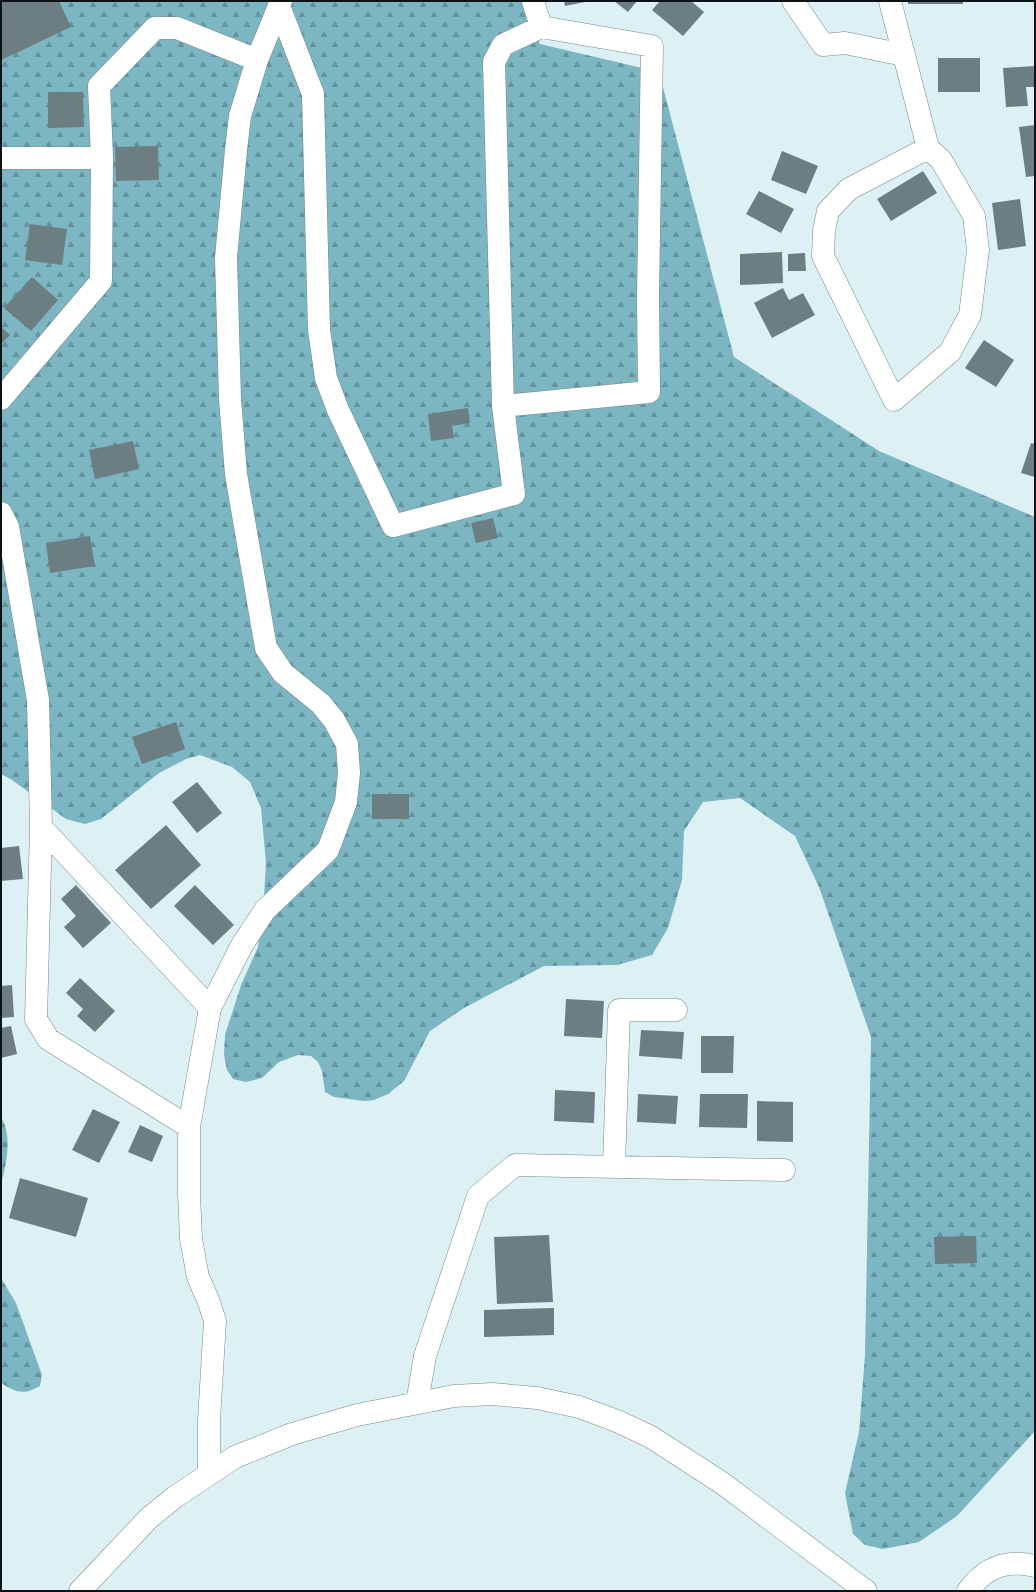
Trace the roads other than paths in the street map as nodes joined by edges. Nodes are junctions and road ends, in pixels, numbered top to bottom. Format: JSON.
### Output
{"nodes":[{"id":1,"x":533,"y":1,"type":"edge"},
{"id":2,"x":793,"y":1,"type":"edge"},
{"id":3,"x":890,"y":1,"type":"edge"},
{"id":4,"x":280,"y":4,"type":"edge"},
{"id":5,"x":541,"y":27,"type":"junction"},
{"id":6,"x":904,"y":55,"type":"junction"},
{"id":7,"x":257,"y":60,"type":"junction"},
{"id":8,"x":928,"y":148,"type":"junction"},
{"id":9,"x":1,"y":158,"type":"edge"},
{"id":10,"x":102,"y":158,"type":"junction"},
{"id":11,"x":1,"y":399,"type":"edge"},
{"id":12,"x":503,"y":406,"type":"junction"},
{"id":13,"x":1,"y":513,"type":"edge"},
{"id":14,"x":41,"y":827,"type":"junction"},
{"id":15,"x":210,"y":1008,"type":"junction"},
{"id":16,"x":676,"y":1010,"type":"dead end"},
{"id":17,"x":189,"y":1128,"type":"junction"},
{"id":18,"x":614,"y":1167,"type":"junction"},
{"id":19,"x":784,"y":1170,"type":"dead end"},
{"id":20,"x":417,"y":1403,"type":"junction"},
{"id":21,"x":209,"y":1474,"type":"junction"},
{"id":22,"x":1035,"y":1566,"type":"edge"},
{"id":23,"x":80,"y":1591,"type":"edge"},
{"id":24,"x":866,"y":1591,"type":"edge"},
{"id":25,"x":968,"y":1591,"type":"edge"}],
"edges":[{"from":1,"to":5,"type":"street"},
{"from":2,"to":6,"type":"street"},
{"from":3,"to":6,"type":"street"},
{"from":4,"to":7,"type":"street"},
{"from":4,"to":12,"type":"street"},
{"from":5,"to":12,"type":"street"},
{"from":5,"to":12,"type":"street"},
{"from":6,"to":8,"type":"street"},
{"from":7,"to":10,"type":"street"},
{"from":7,"to":15,"type":"street"},
{"from":8,"to":8,"type":"street"},
{"from":9,"to":10,"type":"street"},
{"from":10,"to":11,"type":"street"},
{"from":13,"to":14,"type":"street"},
{"from":14,"to":15,"type":"street"},
{"from":14,"to":17,"type":"street"},
{"from":15,"to":17,"type":"street"},
{"from":16,"to":18,"type":"street"},
{"from":17,"to":21,"type":"street"},
{"from":18,"to":19,"type":"street"},
{"from":18,"to":20,"type":"street"},
{"from":20,"to":21,"type":"street"},
{"from":20,"to":24,"type":"street"},
{"from":21,"to":23,"type":"street"},
{"from":22,"to":25,"type":"street"}]}
